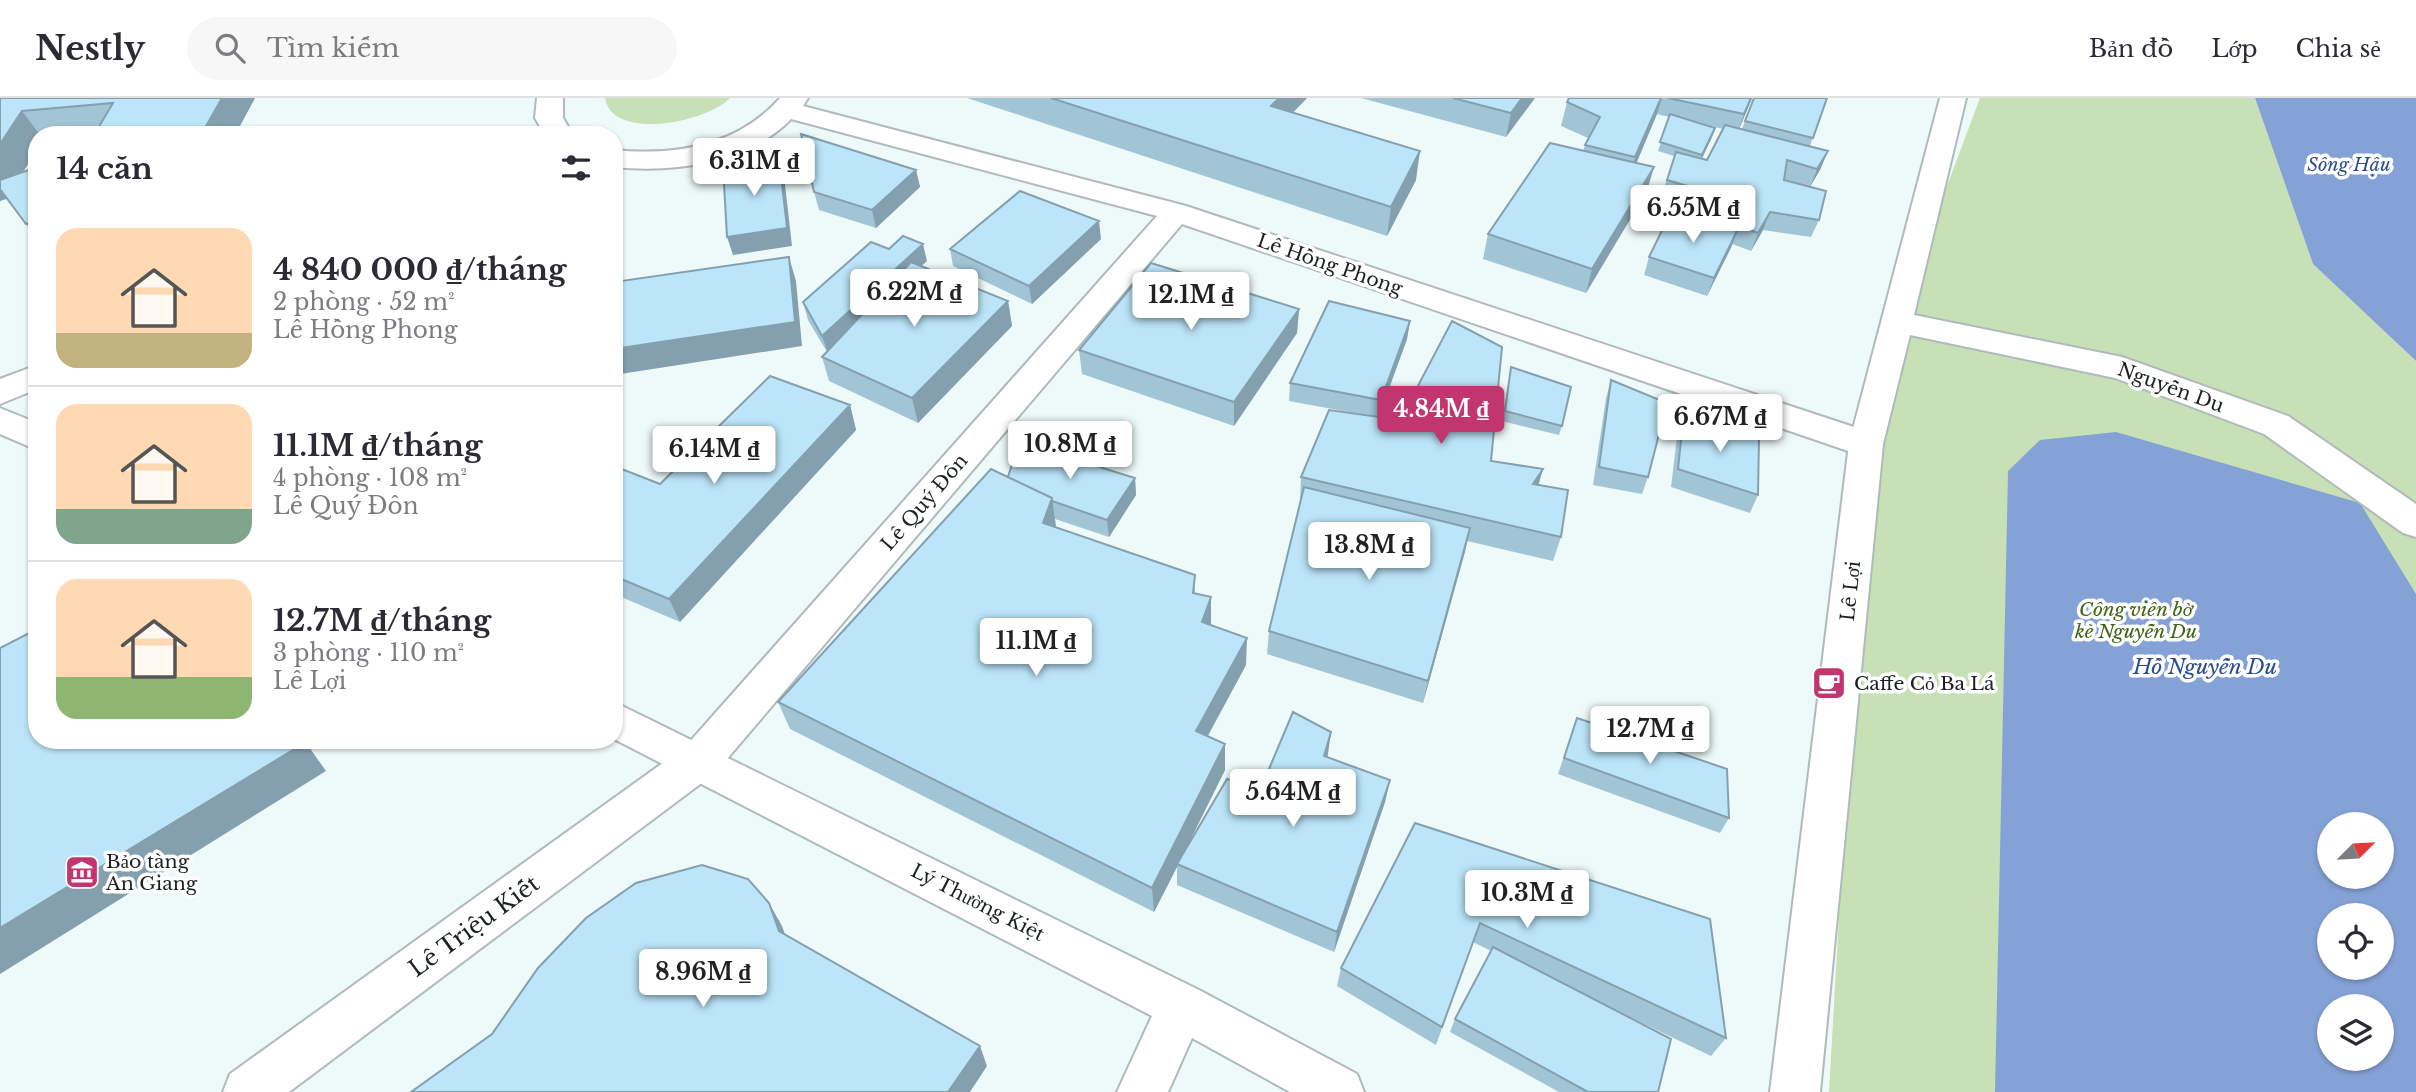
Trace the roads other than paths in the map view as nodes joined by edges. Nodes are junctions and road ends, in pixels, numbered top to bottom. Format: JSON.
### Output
{"nodes":[{"id":1,"x":550,"y":98,"type":"edge"},
{"id":2,"x":1953,"y":98,"type":"edge"},
{"id":3,"x":791,"y":104,"type":"edge"},
{"id":4,"x":552,"y":126,"type":"edge"},
{"id":5,"x":623,"y":160,"type":"edge"},
{"id":6,"x":1176,"y":212,"type":"junction"},
{"id":7,"x":1896,"y":322,"type":"junction"},
{"id":8,"x":28,"y":380,"type":"edge"},
{"id":9,"x":0,"y":392,"type":"edge"},
{"id":10,"x":0,"y":420,"type":"edge"},
{"id":11,"x":28,"y":434,"type":"edge"},
{"id":12,"x":1866,"y":444,"type":"junction"},
{"id":13,"x":2416,"y":523,"type":"edge"},
{"id":14,"x":623,"y":723,"type":"edge"},
{"id":15,"x":699,"y":760,"type":"junction"},
{"id":16,"x":1182,"y":1006,"type":"junction"},
{"id":17,"x":248,"y":1092,"type":"edge"},
{"id":18,"x":1142,"y":1092,"type":"edge"},
{"id":19,"x":1339,"y":1092,"type":"edge"},
{"id":20,"x":1795,"y":1092,"type":"edge"}],
"edges":[{"from":1,"to":4,"type":"street"},
{"from":2,"to":7,"type":"street","name":"Lê Lợi"},
{"from":3,"to":5,"type":"street"},
{"from":3,"to":6,"type":"street","name":"Lê Hồng Phong"},
{"from":6,"to":12,"type":"street","name":"Lê Hồng Phong"},
{"from":6,"to":15,"type":"street","name":"Lê Quý Đôn"},
{"from":7,"to":12,"type":"street","name":"Lê Lợi"},
{"from":7,"to":13,"type":"street","name":"Nguyễn Du"},
{"from":8,"to":9,"type":"street"},
{"from":10,"to":11,"type":"street"},
{"from":12,"to":20,"type":"street","name":"Lê Lợi"},
{"from":14,"to":15,"type":"street","name":"Lý Thường Kiệt"},
{"from":15,"to":16,"type":"street","name":"Lý Thường Kiệt"},
{"from":15,"to":17,"type":"street","name":"Lê Triệu Kiết"},
{"from":16,"to":18,"type":"street"},
{"from":16,"to":19,"type":"street","name":"Lý Thường Kiệt"}]}
